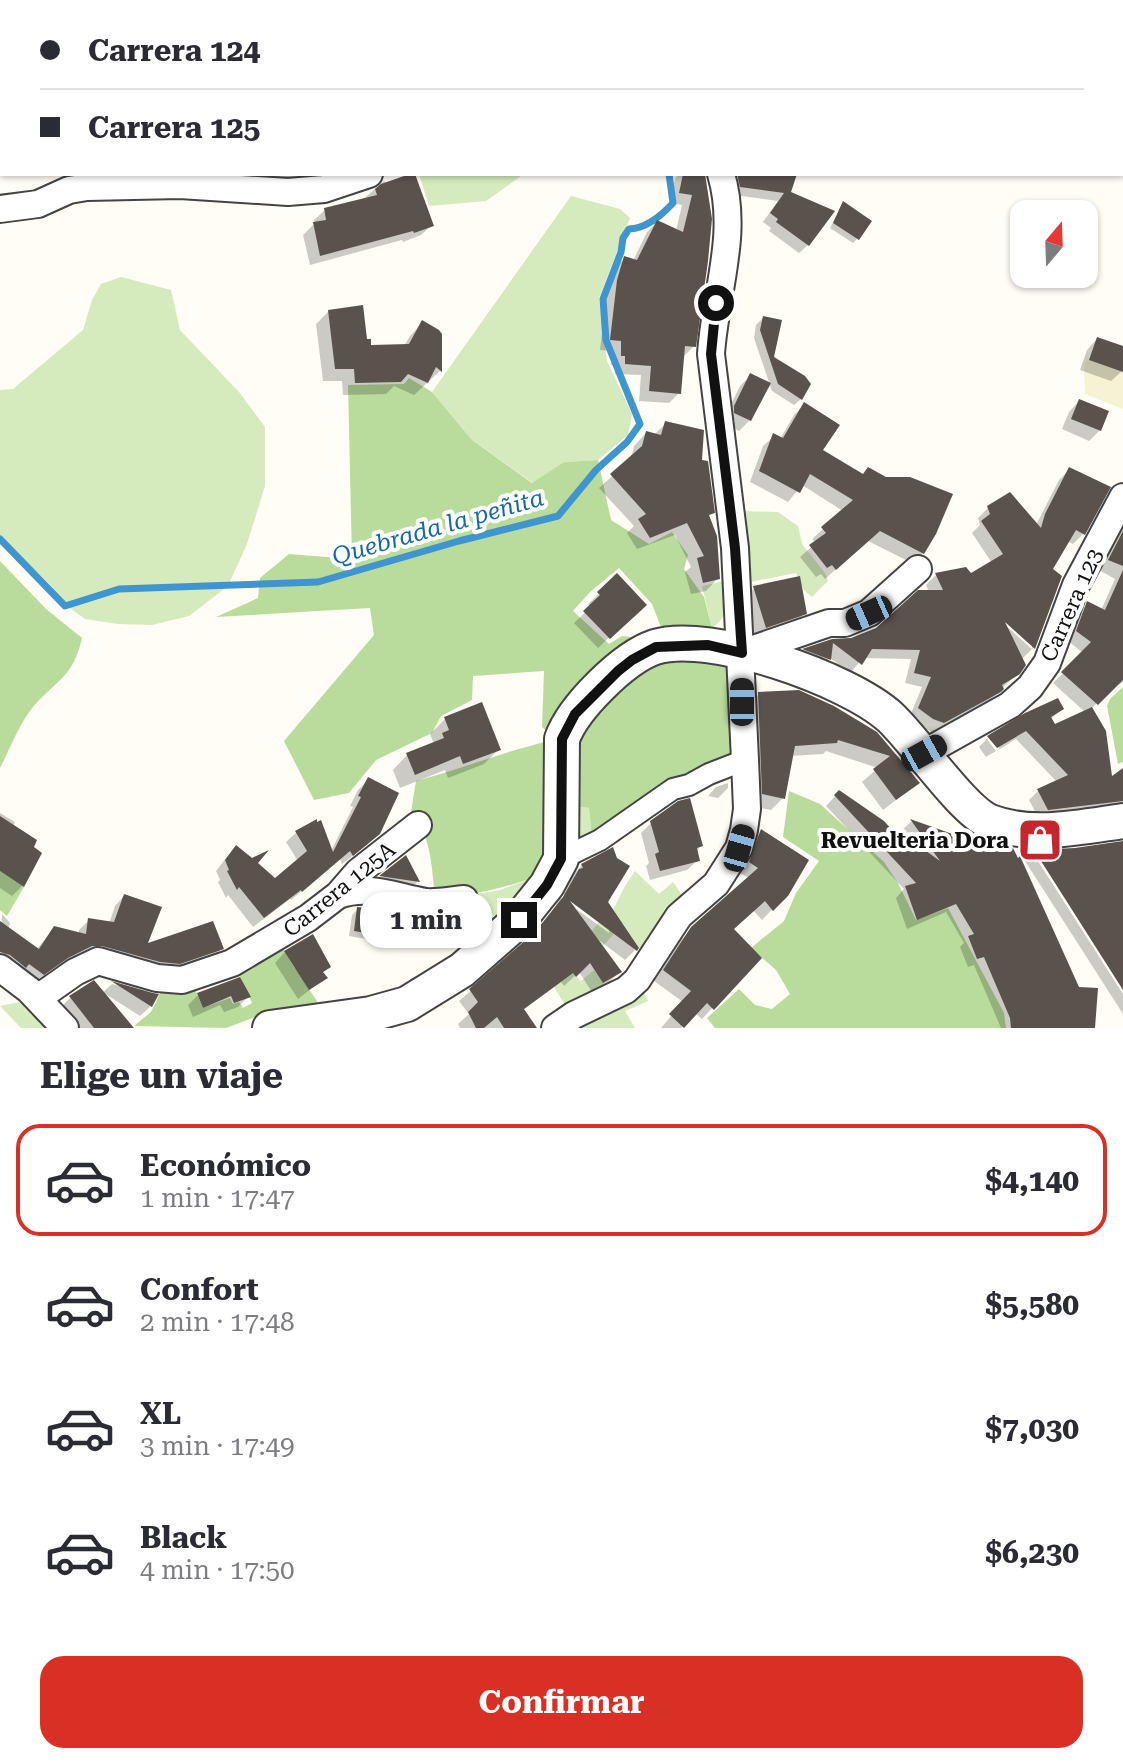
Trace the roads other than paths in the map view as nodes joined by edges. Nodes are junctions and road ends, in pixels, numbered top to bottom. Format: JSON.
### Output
{"nodes":[{"id":1,"x":363,"y":176,"type":"edge"},
{"id":2,"x":722,"y":176,"type":"edge"},
{"id":3,"x":0,"y":209,"type":"edge"},
{"id":4,"x":1123,"y":497,"type":"edge"},
{"id":5,"x":918,"y":569,"type":"dead end"},
{"id":6,"x":742,"y":653,"type":"junction"},
{"id":7,"x":924,"y":753,"type":"junction"},
{"id":8,"x":745,"y":760,"type":"junction"},
{"id":9,"x":1123,"y":821,"type":"edge"},
{"id":10,"x":418,"y":825,"type":"dead end"},
{"id":11,"x":554,"y":872,"type":"junction"},
{"id":12,"x":338,"y":895,"type":"junction"},
{"id":13,"x":464,"y":899,"type":"dead end"},
{"id":14,"x":0,"y":968,"type":"edge"},
{"id":15,"x":38,"y":998,"type":"junction"},
{"id":16,"x":65,"y":1028,"type":"edge"},
{"id":17,"x":270,"y":1028,"type":"edge"},
{"id":18,"x":555,"y":1028,"type":"edge"}],
"edges":[{"from":1,"to":3,"type":"street"},
{"from":2,"to":6,"type":"street"},
{"from":4,"to":7,"type":"street","name":"Carrera 123"},
{"from":5,"to":6,"type":"street"},
{"from":6,"to":7,"type":"street"},
{"from":6,"to":8,"type":"street"},
{"from":6,"to":11,"type":"street"},
{"from":7,"to":9,"type":"street"},
{"from":8,"to":11,"type":"street"},
{"from":8,"to":18,"type":"street"},
{"from":10,"to":12,"type":"street","name":"Carrera 125A"},
{"from":11,"to":17,"type":"street"},
{"from":12,"to":13,"type":"street"},
{"from":12,"to":15,"type":"street","name":"Carrera 125A"},
{"from":14,"to":15,"type":"street"},
{"from":15,"to":16,"type":"street"}]}
